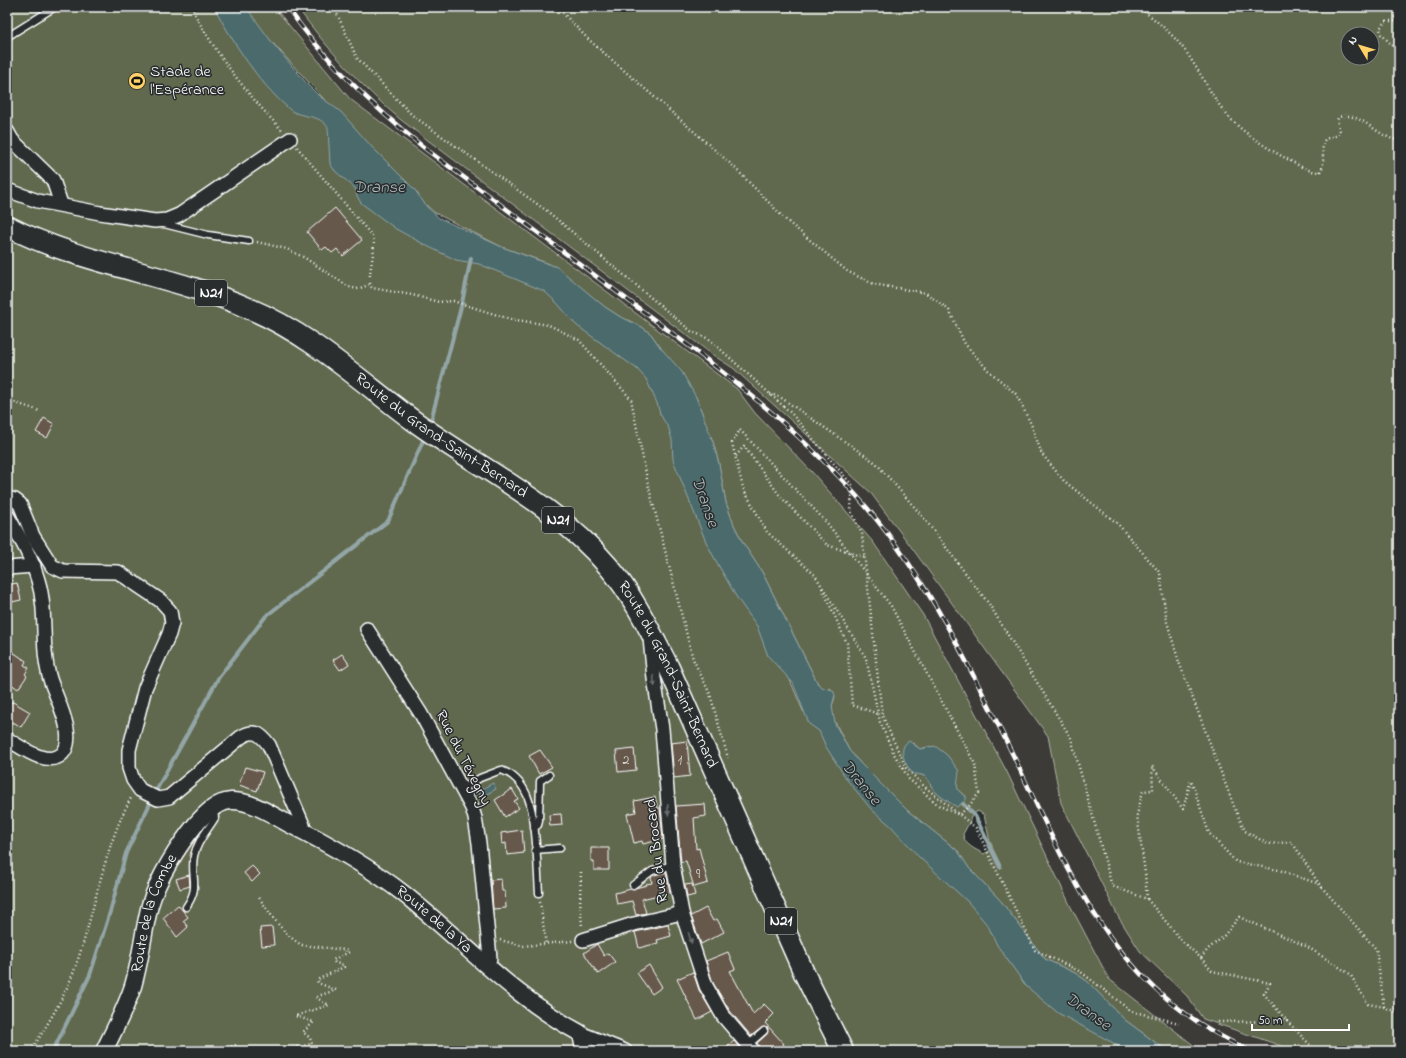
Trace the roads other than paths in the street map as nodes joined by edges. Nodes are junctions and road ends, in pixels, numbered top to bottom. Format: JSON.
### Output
{"nodes":[{"id":1,"x":54,"y":7,"type":"edge"},
{"id":2,"x":7,"y":37,"type":"edge"},
{"id":3,"x":7,"y":131,"type":"edge"},
{"id":4,"x":290,"y":139,"type":"road end"},
{"id":5,"x":7,"y":190,"type":"edge"},
{"id":6,"x":61,"y":204,"type":"junction"},
{"id":7,"x":155,"y":221,"type":"junction"},
{"id":8,"x":7,"y":226,"type":"edge"},
{"id":9,"x":249,"y":241,"type":"road end"},
{"id":10,"x":7,"y":498,"type":"edge"},
{"id":11,"x":7,"y":514,"type":"edge"},
{"id":12,"x":34,"y":566,"type":"junction"},
{"id":13,"x":7,"y":568,"type":"edge"},
{"id":14,"x":649,"y":628,"type":"junction"},
{"id":15,"x":367,"y":629,"type":"dead end"},
{"id":16,"x":7,"y":739,"type":"edge"},
{"id":17,"x":549,"y":775,"type":"dead end"},
{"id":18,"x":463,"y":789,"type":"junction"},
{"id":19,"x":234,"y":801,"type":"joint"},
{"id":20,"x":213,"y":808,"type":"junction"},
{"id":21,"x":534,"y":828,"type":"junction"},
{"id":22,"x":301,"y":830,"type":"junction"},
{"id":23,"x":560,"y":848,"type":"dead end"},
{"id":24,"x":535,"y":850,"type":"junction"},
{"id":25,"x":673,"y":865,"type":"junction"},
{"id":26,"x":633,"y":885,"type":"dead end"},
{"id":27,"x":539,"y":893,"type":"road end"},
{"id":28,"x":186,"y":907,"type":"dead end"},
{"id":29,"x":682,"y":913,"type":"junction"},
{"id":30,"x":584,"y":940,"type":"road end"},
{"id":31,"x":488,"y":966,"type":"junction"},
{"id":32,"x":764,"y":1031,"type":"dead end"},
{"id":33,"x":580,"y":1033,"type":"junction"},
{"id":34,"x":751,"y":1048,"type":"edge"},
{"id":35,"x":104,"y":1051,"type":"edge"},
{"id":36,"x":588,"y":1051,"type":"edge"},
{"id":37,"x":625,"y":1051,"type":"edge"},
{"id":38,"x":843,"y":1051,"type":"edge"}],
"edges":[{"from":1,"to":2,"type":"lane"},
{"from":3,"to":6,"type":"street"},
{"from":4,"to":7,"type":"street"},
{"from":5,"to":6,"type":"street"},
{"from":6,"to":7,"type":"street"},
{"from":7,"to":9,"type":"lane"},
{"from":8,"to":14,"type":"main road","name":"Route du Grand-Saint-Bernard","number":"N21"},
{"from":10,"to":22,"type":"street"},
{"from":11,"to":12,"type":"street"},
{"from":12,"to":13,"type":"street"},
{"from":12,"to":16,"type":"street"},
{"from":14,"to":25,"type":"street","name":"Rue du Brocard","one_way":true},
{"from":14,"to":38,"type":"main road","name":"Route du Grand-Saint-Bernard","number":"N21"},
{"from":15,"to":18,"type":"street","name":"Rue du Tévegny"},
{"from":17,"to":21,"type":"lane"},
{"from":18,"to":21,"type":"lane"},
{"from":18,"to":31,"type":"street","name":"Rue du Tévegny"},
{"from":19,"to":20,"type":"street","name":"Route de la Combe"},
{"from":19,"to":22,"type":"street","name":"Route de la Ya"},
{"from":20,"to":28,"type":"lane"},
{"from":20,"to":35,"type":"street","name":"Route de la Combe"},
{"from":21,"to":24,"type":"lane"},
{"from":22,"to":31,"type":"street","name":"Route de la Ya"},
{"from":23,"to":24,"type":"lane"},
{"from":24,"to":27,"type":"lane"},
{"from":25,"to":26,"type":"lane"},
{"from":25,"to":29,"type":"street","name":"Rue du Brocard"},
{"from":29,"to":30,"type":"street"},
{"from":29,"to":34,"type":"street","name":"Rue du Brocard","one_way":true},
{"from":31,"to":33,"type":"street","name":"Route de la Ya"},
{"from":32,"to":34,"type":"lane"},
{"from":33,"to":36,"type":"street"},
{"from":33,"to":37,"type":"street","name":"Route de la Ya"}]}
